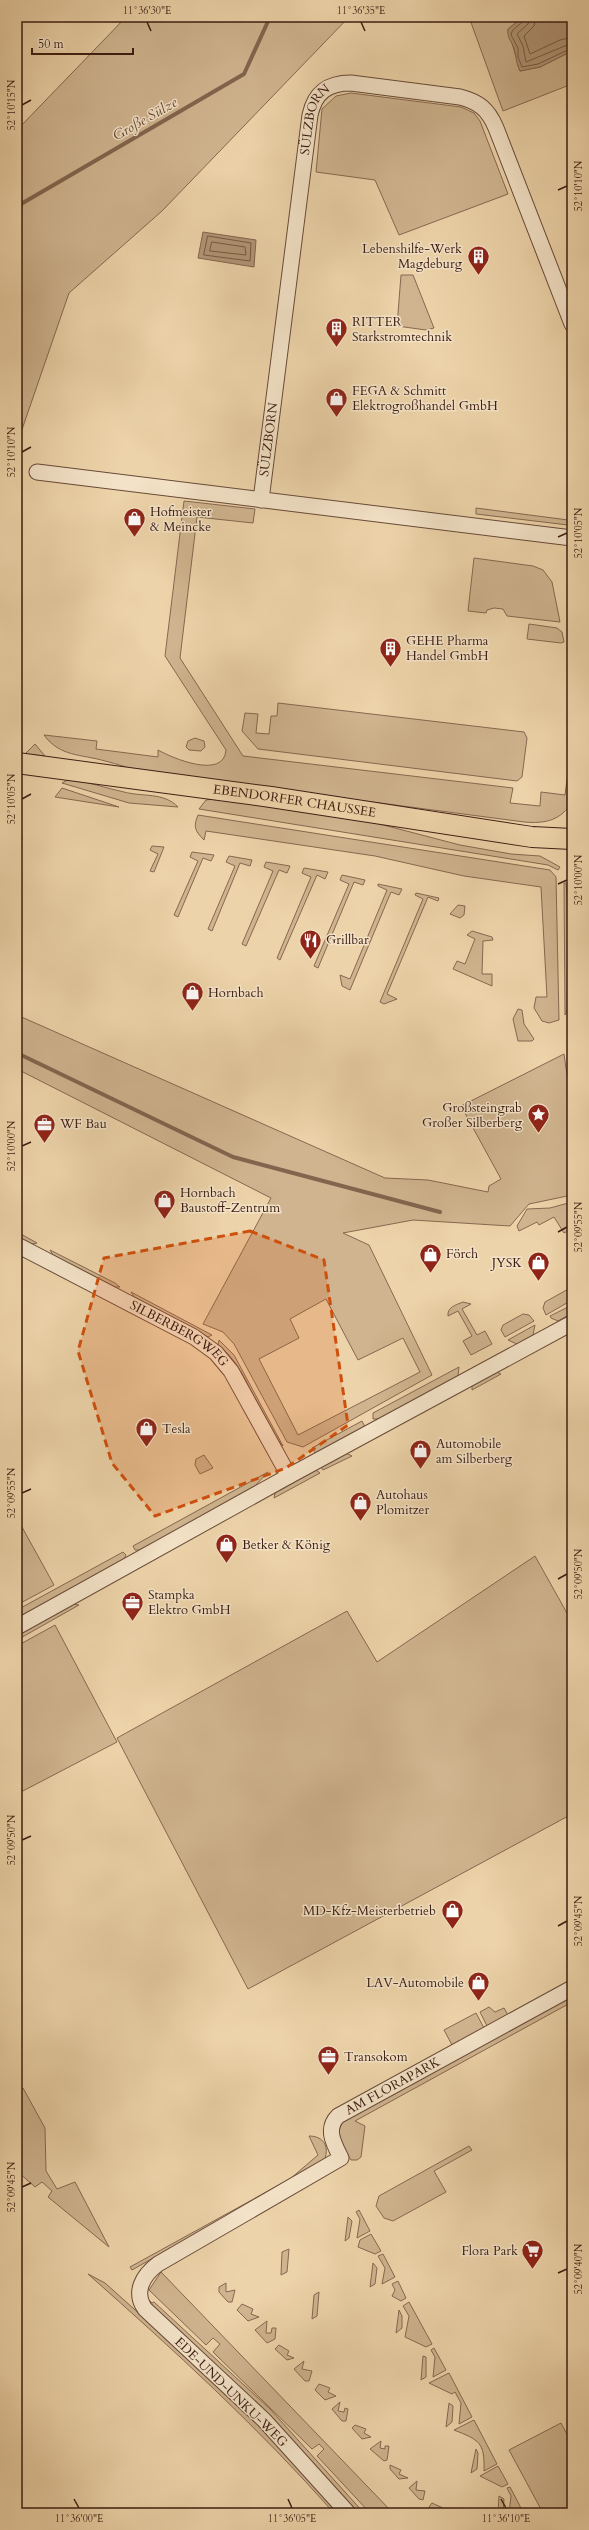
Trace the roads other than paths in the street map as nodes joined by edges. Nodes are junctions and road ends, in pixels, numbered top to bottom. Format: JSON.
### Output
{"nodes":[{"id":1,"x":572,"y":324,"type":"edge"},
{"id":2,"x":37,"y":472,"type":"dead end"},
{"id":3,"x":261,"y":500,"type":"junction"},
{"id":4,"x":572,"y":538,"type":"edge"},
{"id":5,"x":17,"y":763,"type":"edge"},
{"id":6,"x":572,"y":839,"type":"edge"},
{"id":7,"x":17,"y":1245,"type":"edge"},
{"id":8,"x":572,"y":1323,"type":"edge"},
{"id":9,"x":289,"y":1476,"type":"junction"},
{"id":10,"x":17,"y":1627,"type":"edge"},
{"id":11,"x":572,"y":1988,"type":"edge"},
{"id":12,"x":145,"y":2309,"type":"joint"},
{"id":13,"x":348,"y":2513,"type":"edge"}],
"edges":[{"from":1,"to":3,"type":"street","name":"SÜLZBORN"},
{"from":2,"to":3,"type":"street"},
{"from":3,"to":4,"type":"street"},
{"from":5,"to":6,"type":"main road","name":"EBENDORFER CHAUSSEE"},
{"from":7,"to":9,"type":"street","name":"SILBERBERGWEG"},
{"from":8,"to":9,"type":"street"},
{"from":9,"to":10,"type":"street"},
{"from":11,"to":12,"type":"street","name":"AM FLORAPARK"},
{"from":12,"to":13,"type":"street","name":"EDE-UND-UNKU-WEG"}]}
